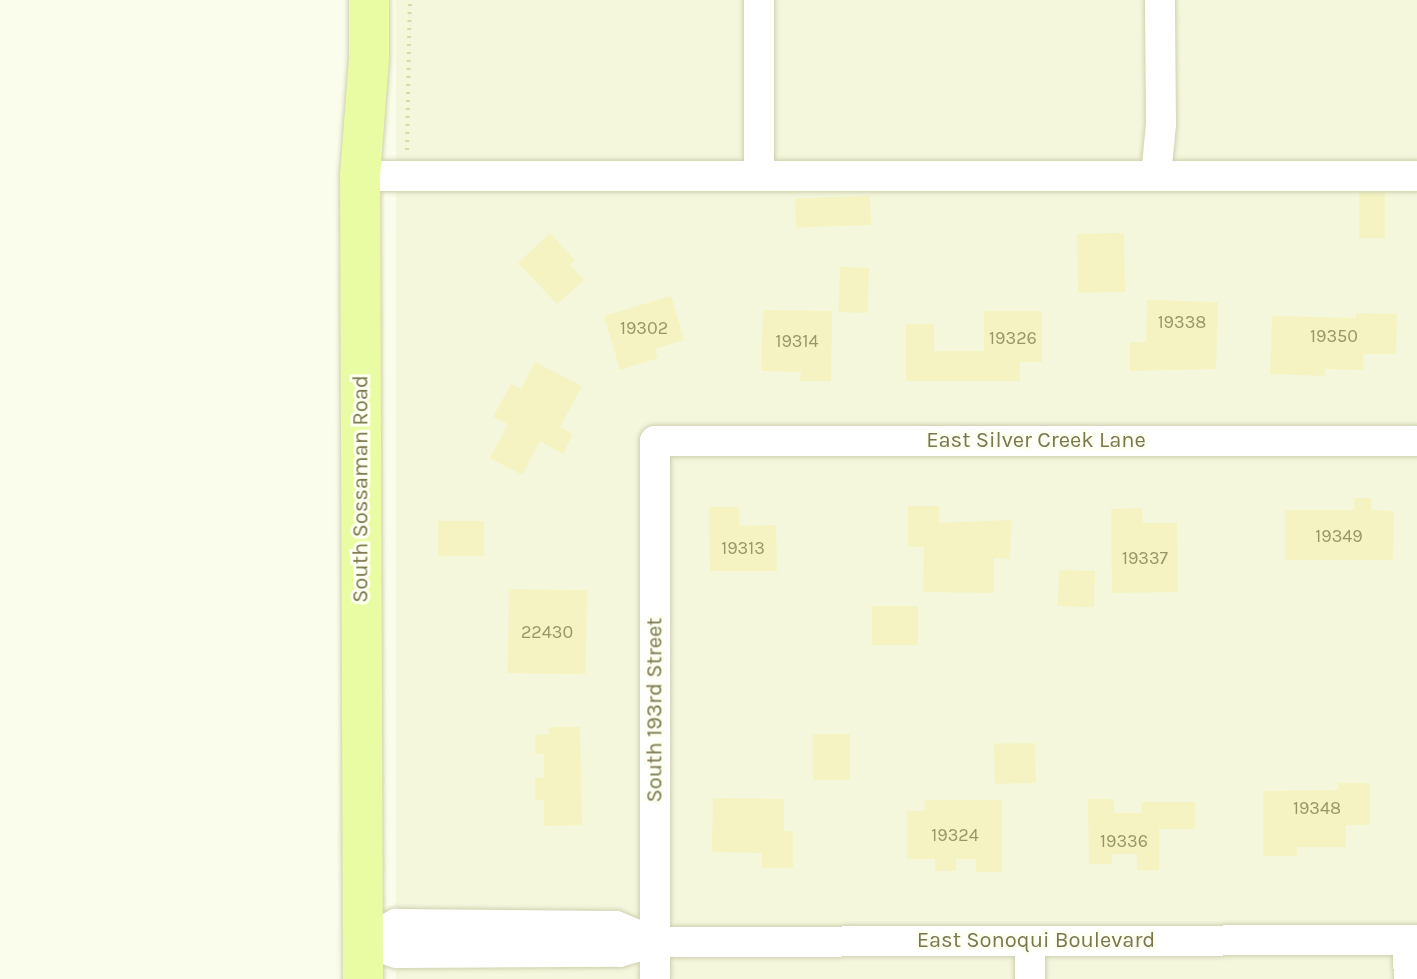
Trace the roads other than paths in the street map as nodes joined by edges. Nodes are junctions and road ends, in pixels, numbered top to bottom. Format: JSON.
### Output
{"nodes":[{"id":1,"x":369,"y":0,"type":"edge"},
{"id":2,"x":759,"y":0,"type":"edge"},
{"id":3,"x":1160,"y":0,"type":"edge"},
{"id":4,"x":360,"y":176,"type":"junction"},
{"id":5,"x":759,"y":176,"type":"junction"},
{"id":6,"x":1156,"y":176,"type":"junction"},
{"id":7,"x":1417,"y":176,"type":"edge"},
{"id":8,"x":655,"y":441,"type":"joint"},
{"id":9,"x":1417,"y":441,"type":"edge"},
{"id":10,"x":1413,"y":940,"type":"edge"},
{"id":11,"x":1030,"y":941,"type":"junction"},
{"id":12,"x":655,"y":942,"type":"junction"},
{"id":13,"x":363,"y":960,"type":"edge"},
{"id":14,"x":655,"y":979,"type":"edge"},
{"id":15,"x":1030,"y":979,"type":"edge"},
{"id":16,"x":1409,"y":979,"type":"edge"}],
"edges":[{"from":1,"to":4,"type":"main road","name":"South Sossaman Road"},
{"from":2,"to":5,"type":"street"},
{"from":3,"to":6,"type":"street"},
{"from":4,"to":5,"type":"street"},
{"from":4,"to":13,"type":"main road","name":"South Sossaman Road"},
{"from":5,"to":6,"type":"street"},
{"from":6,"to":7,"type":"street"},
{"from":8,"to":9,"type":"street","name":"East Silver Creek Lane"},
{"from":8,"to":12,"type":"street","name":"South 193rd Street"},
{"from":10,"to":11,"type":"street","name":"East Sonoqui Boulevard"},
{"from":10,"to":16,"type":"street"},
{"from":11,"to":12,"type":"street","name":"East Sonoqui Boulevard"},
{"from":11,"to":15,"type":"street"},
{"from":12,"to":13,"type":"street","name":"East Sonoqui Boulevard"},
{"from":12,"to":14,"type":"street","name":"South 193rd Street"}]}
